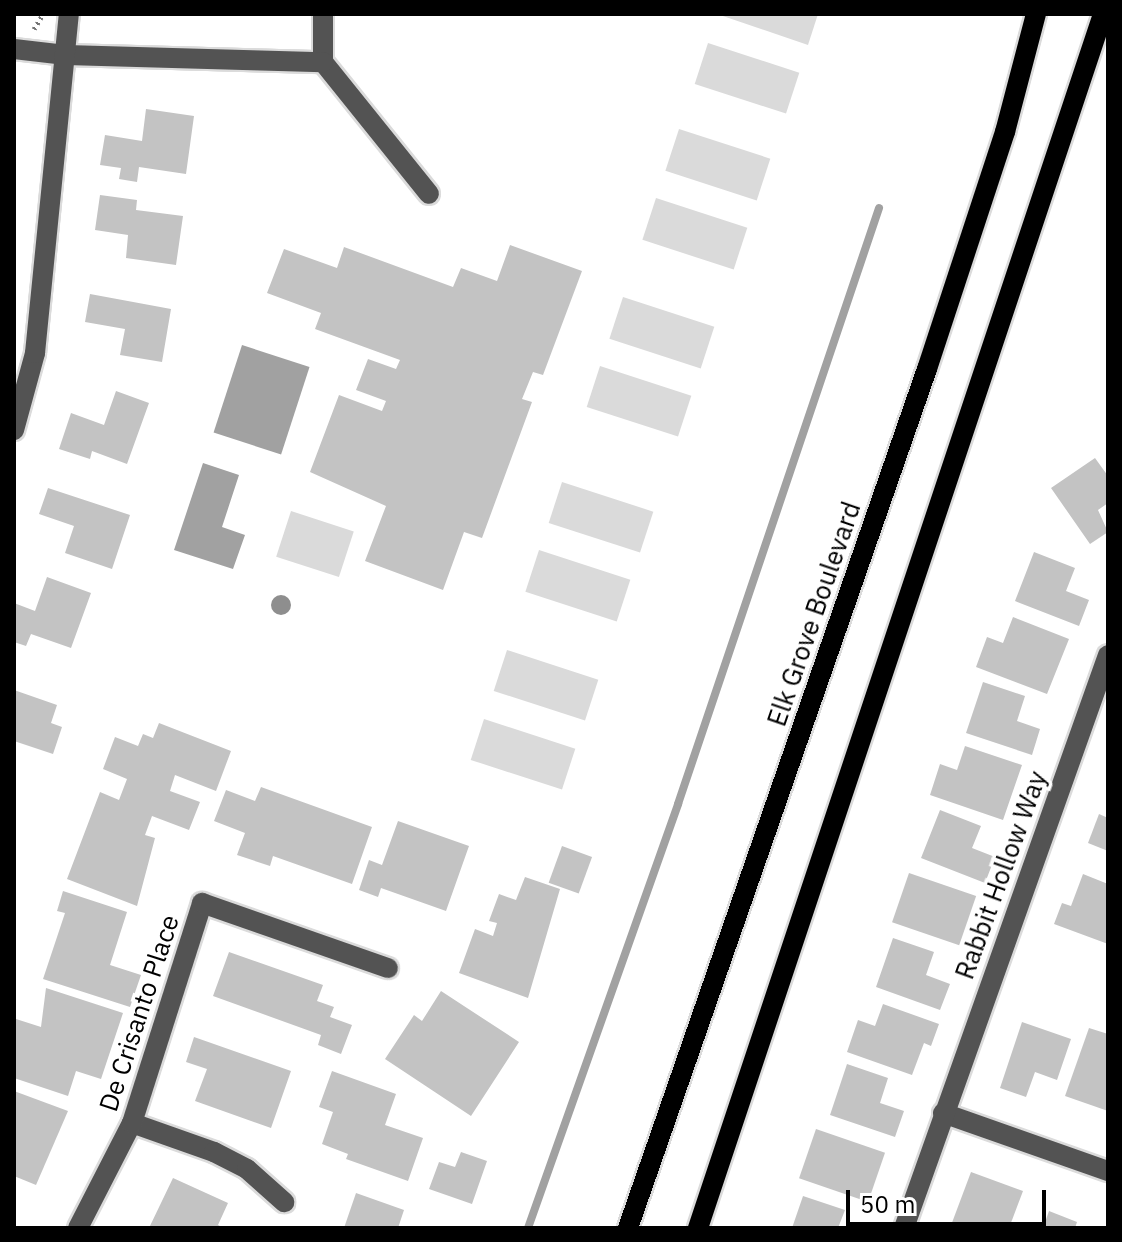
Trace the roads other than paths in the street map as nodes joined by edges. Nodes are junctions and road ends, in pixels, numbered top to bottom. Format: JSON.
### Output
{"nodes":[{"id":1,"x":69,"y":14,"type":"edge"},
{"id":2,"x":323,"y":14,"type":"edge"},
{"id":3,"x":1036,"y":14,"type":"edge"},
{"id":4,"x":1103,"y":14,"type":"edge"},
{"id":5,"x":14,"y":49,"type":"edge"},
{"id":6,"x":66,"y":55,"type":"junction"},
{"id":7,"x":323,"y":62,"type":"junction"},
{"id":8,"x":429,"y":194,"type":"dead end"},
{"id":9,"x":14,"y":430,"type":"edge"},
{"id":10,"x":1108,"y":655,"type":"edge"},
{"id":11,"x":388,"y":968,"type":"dead end"},
{"id":12,"x":943,"y":1113,"type":"junction"},
{"id":13,"x":132,"y":1123,"type":"junction"},
{"id":14,"x":1108,"y":1171,"type":"edge"},
{"id":15,"x":284,"y":1202,"type":"dead end"},
{"id":16,"x":78,"y":1228,"type":"edge"},
{"id":17,"x":628,"y":1228,"type":"edge"},
{"id":18,"x":698,"y":1228,"type":"edge"},
{"id":19,"x":904,"y":1228,"type":"edge"}],
"edges":[{"from":1,"to":6,"type":"street"},
{"from":2,"to":7,"type":"street"},
{"from":3,"to":17,"type":"main road","name":"Elk Grove Boulevard"},
{"from":4,"to":18,"type":"main road"},
{"from":5,"to":6,"type":"street"},
{"from":6,"to":7,"type":"street"},
{"from":6,"to":9,"type":"street"},
{"from":7,"to":8,"type":"street"},
{"from":10,"to":12,"type":"street","name":"Rabbit Hollow Way"},
{"from":11,"to":13,"type":"street","name":"De Crisanto Place"},
{"from":12,"to":14,"type":"street"},
{"from":12,"to":19,"type":"street","name":"Rabbit Hollow Way"},
{"from":13,"to":15,"type":"street"},
{"from":13,"to":16,"type":"street","name":"De Crisanto Place"}]}
